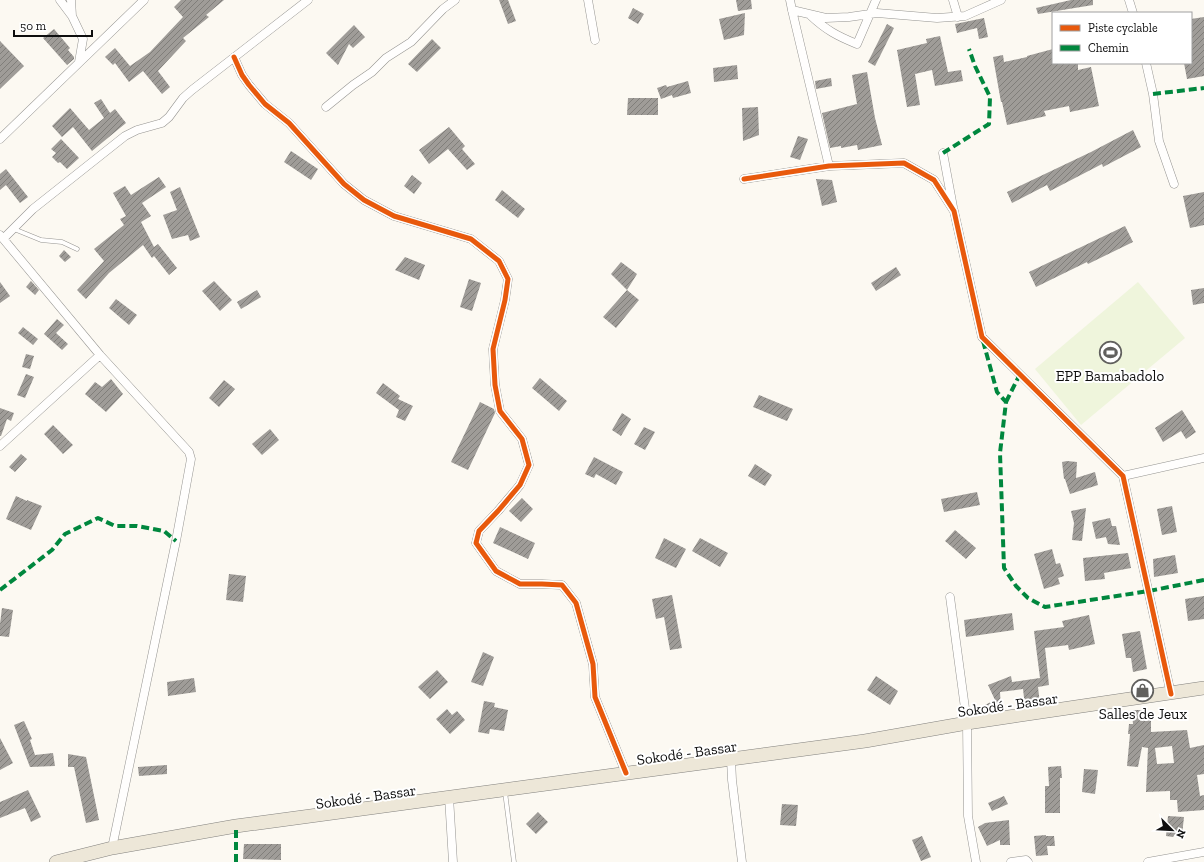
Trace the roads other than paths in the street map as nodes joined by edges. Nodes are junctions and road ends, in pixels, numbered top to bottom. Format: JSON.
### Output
{"nodes":[{"id":1,"x":60,"y":0,"type":"edge"},
{"id":2,"x":71,"y":0,"type":"edge"},
{"id":3,"x":144,"y":0,"type":"edge"},
{"id":4,"x":308,"y":0,"type":"edge"},
{"id":5,"x":455,"y":0,"type":"edge"},
{"id":6,"x":588,"y":0,"type":"edge"},
{"id":7,"x":790,"y":0,"type":"edge"},
{"id":8,"x":876,"y":0,"type":"edge"},
{"id":9,"x":953,"y":0,"type":"edge"},
{"id":10,"x":1001,"y":0,"type":"edge"},
{"id":11,"x":1129,"y":0,"type":"edge"},
{"id":12,"x":792,"y":10,"type":"junction"},
{"id":13,"x":1133,"y":12,"type":"edge"},
{"id":14,"x":808,"y":14,"type":"junction"},
{"id":15,"x":870,"y":14,"type":"junction"},
{"id":16,"x":72,"y":16,"type":"junction"},
{"id":17,"x":958,"y":17,"type":"junction"},
{"id":18,"x":595,"y":40,"type":"dead end"},
{"id":19,"x":234,"y":57,"type":"junction"},
{"id":20,"x":79,"y":62,"type":"junction"},
{"id":21,"x":1146,"y":64,"type":"edge"},
{"id":22,"x":326,"y":107,"type":"dead end"},
{"id":23,"x":0,"y":139,"type":"edge"},
{"id":24,"x":943,"y":153,"type":"dead end"},
{"id":25,"x":830,"y":166,"type":"junction"},
{"id":26,"x":744,"y":179,"type":"dead end"},
{"id":27,"x":1174,"y":184,"type":"dead end"},
{"id":28,"x":954,"y":211,"type":"junction"},
{"id":29,"x":14,"y":228,"type":"junction"},
{"id":30,"x":2,"y":237,"type":"edge"},
{"id":31,"x":77,"y":249,"type":"dead end"},
{"id":32,"x":100,"y":355,"type":"junction"},
{"id":33,"x":0,"y":446,"type":"edge"},
{"id":34,"x":1204,"y":458,"type":"edge"},
{"id":35,"x":1123,"y":476,"type":"junction"},
{"id":36,"x":950,"y":597,"type":"dead end"},
{"id":37,"x":1204,"y":688,"type":"edge"},
{"id":38,"x":1171,"y":694,"type":"junction"},
{"id":39,"x":967,"y":723,"type":"junction"},
{"id":40,"x":731,"y":759,"type":"junction"},
{"id":41,"x":626,"y":773,"type":"junction"},
{"id":42,"x":505,"y":790,"type":"junction"},
{"id":43,"x":449,"y":798,"type":"junction"},
{"id":44,"x":112,"y":848,"type":"junction"},
{"id":45,"x":1204,"y":852,"type":"edge"},
{"id":46,"x":56,"y":862,"type":"edge"},
{"id":47,"x":453,"y":862,"type":"edge"},
{"id":48,"x":514,"y":862,"type":"edge"},
{"id":49,"x":742,"y":862,"type":"edge"},
{"id":50,"x":976,"y":862,"type":"edge"},
{"id":51,"x":1011,"y":862,"type":"edge"},
{"id":52,"x":1028,"y":862,"type":"edge"},
{"id":53,"x":1148,"y":862,"type":"edge"}],
"edges":[{"from":1,"to":16,"type":"street"},
{"from":2,"to":16,"type":"street"},
{"from":3,"to":20,"type":"street"},
{"from":4,"to":19,"type":"street"},
{"from":5,"to":22,"type":"street"},
{"from":6,"to":18,"type":"street"},
{"from":7,"to":12,"type":"street"},
{"from":8,"to":15,"type":"street"},
{"from":9,"to":17,"type":"street"},
{"from":10,"to":17,"type":"street"},
{"from":11,"to":13,"type":"street"},
{"from":12,"to":14,"type":"street"},
{"from":12,"to":25,"type":"street"},
{"from":14,"to":15,"type":"street"},
{"from":14,"to":15,"type":"street"},
{"from":15,"to":17,"type":"street"},
{"from":16,"to":20,"type":"street"},
{"from":19,"to":29,"type":"street"},
{"from":19,"to":41,"type":"street"},
{"from":20,"to":23,"type":"street"},
{"from":21,"to":27,"type":"street"},
{"from":24,"to":28,"type":"street"},
{"from":25,"to":26,"type":"street"},
{"from":25,"to":28,"type":"street"},
{"from":28,"to":35,"type":"street"},
{"from":29,"to":30,"type":"street"},
{"from":29,"to":31,"type":"lane"},
{"from":30,"to":32,"type":"street"},
{"from":32,"to":33,"type":"street"},
{"from":32,"to":44,"type":"street"},
{"from":34,"to":35,"type":"street"},
{"from":35,"to":38,"type":"street"},
{"from":36,"to":39,"type":"street"},
{"from":37,"to":38,"type":"main road","name":"Sokodé - Bassar"},
{"from":38,"to":39,"type":"main road","name":"Sokodé - Bassar"},
{"from":39,"to":40,"type":"main road","name":"Sokodé - Bassar"},
{"from":39,"to":50,"type":"street"},
{"from":40,"to":41,"type":"main road","name":"Sokodé - Bassar"},
{"from":40,"to":49,"type":"street"},
{"from":41,"to":42,"type":"main road","name":"Sokodé - Bassar"},
{"from":42,"to":43,"type":"main road","name":"Sokodé - Bassar"},
{"from":42,"to":48,"type":"lane"},
{"from":43,"to":44,"type":"main road","name":"Sokodé - Bassar"},
{"from":43,"to":47,"type":"street"},
{"from":44,"to":46,"type":"main road","name":"Sokodé - Bassar"},
{"from":45,"to":53,"type":"street"},
{"from":51,"to":52,"type":"street"}]}
